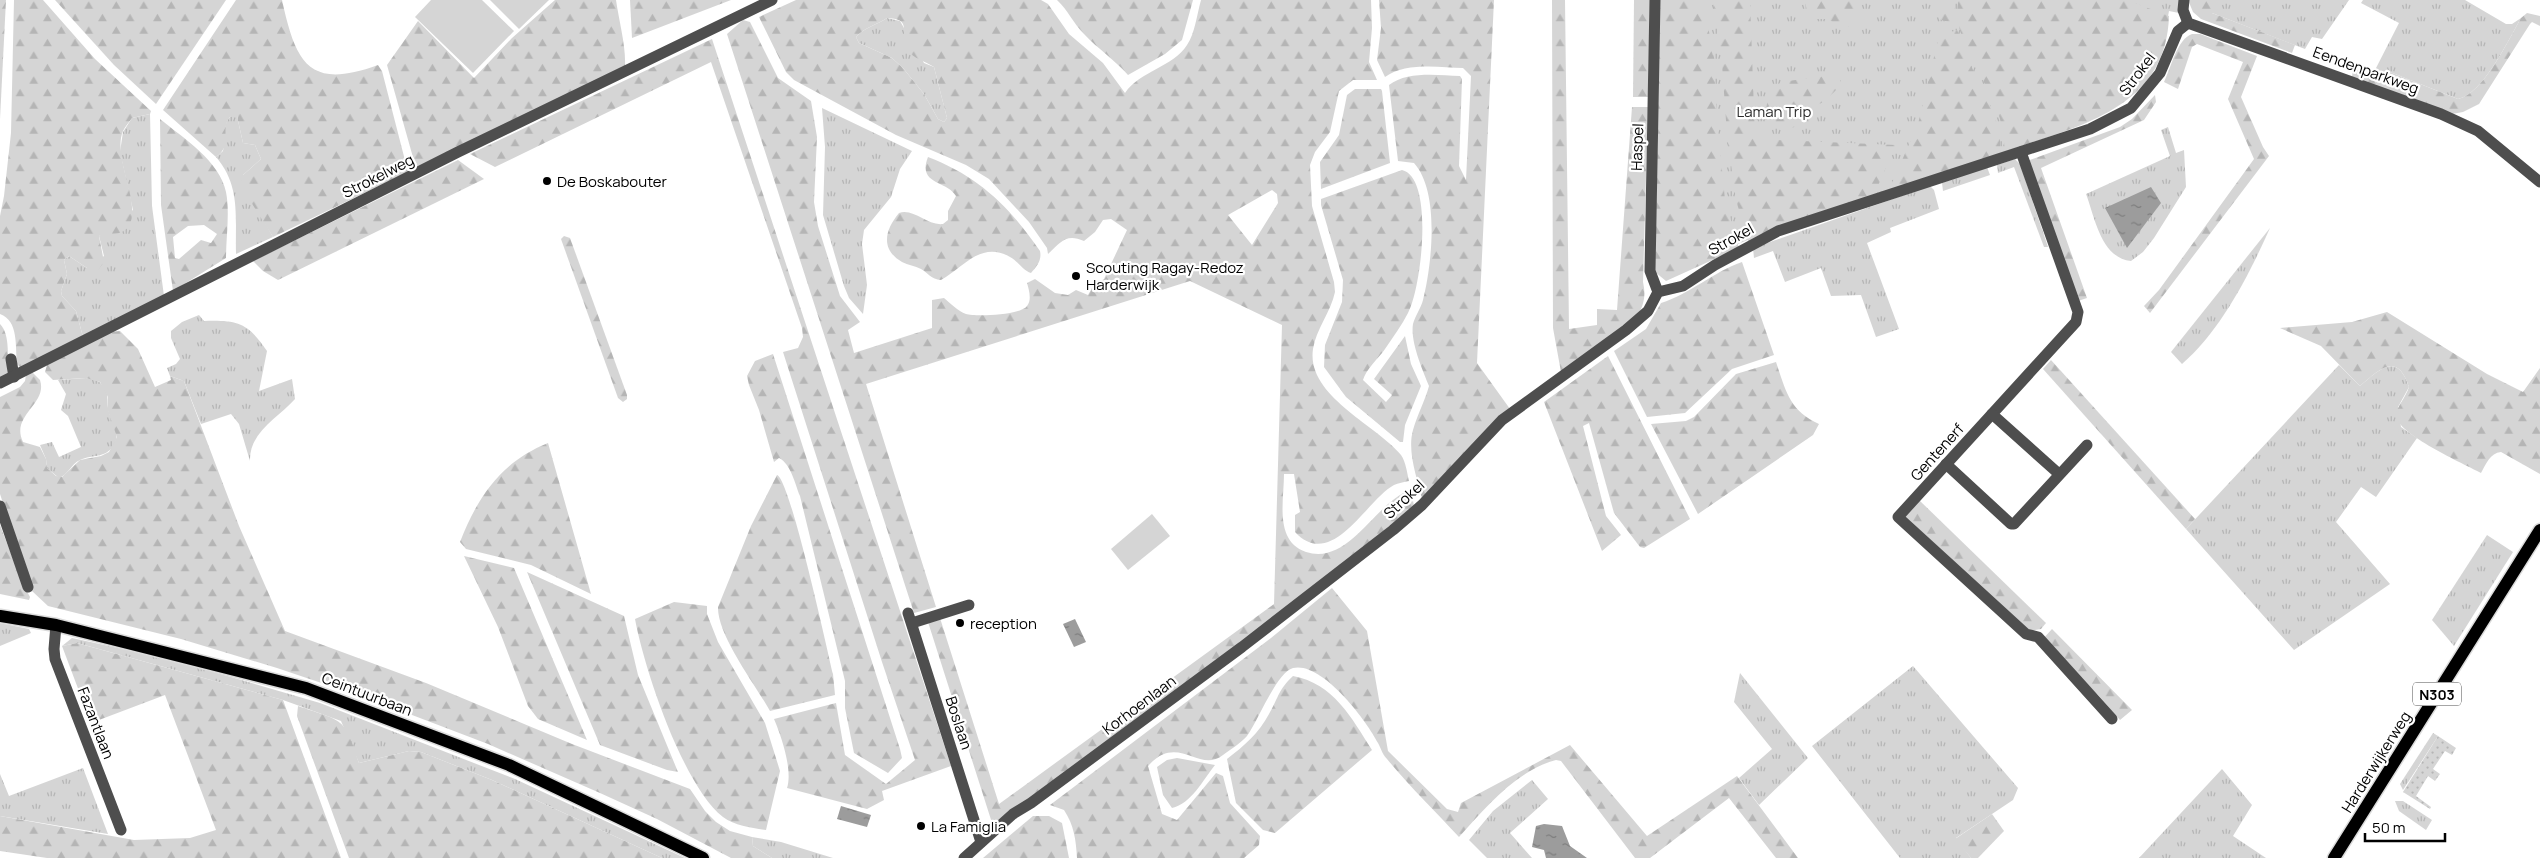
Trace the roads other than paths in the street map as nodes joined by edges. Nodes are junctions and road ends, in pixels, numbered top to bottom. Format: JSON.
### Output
{"nodes":[{"id":1,"x":772,"y":0,"type":"edge"},
{"id":2,"x":1655,"y":0,"type":"edge"},
{"id":3,"x":2184,"y":0,"type":"edge"},
{"id":4,"x":2188,"y":22,"type":"junction"},
{"id":5,"x":2021,"y":152,"type":"junction"},
{"id":6,"x":2540,"y":182,"type":"edge"},
{"id":7,"x":1658,"y":292,"type":"junction"},
{"id":8,"x":12,"y":359,"type":"dead end"},
{"id":9,"x":14,"y":377,"type":"junction"},
{"id":10,"x":0,"y":383,"type":"edge"},
{"id":11,"x":1992,"y":414,"type":"junction"},
{"id":12,"x":2087,"y":445,"type":"dead end"},
{"id":13,"x":1946,"y":464,"type":"junction"},
{"id":14,"x":2059,"y":474,"type":"junction"},
{"id":15,"x":0,"y":506,"type":"edge"},
{"id":16,"x":2540,"y":530,"type":"edge"},
{"id":17,"x":2540,"y":543,"type":"edge"},
{"id":18,"x":1334,"y":576,"type":"joint"},
{"id":19,"x":28,"y":587,"type":"dead end"},
{"id":20,"x":969,"y":605,"type":"dead end"},
{"id":21,"x":0,"y":616,"type":"edge"},
{"id":22,"x":56,"y":625,"type":"junction"},
{"id":23,"x":2112,"y":719,"type":"dead end"},
{"id":24,"x":121,"y":830,"type":"dead end"},
{"id":25,"x":981,"y":842,"type":"junction"},
{"id":26,"x":704,"y":858,"type":"edge"},
{"id":27,"x":964,"y":858,"type":"edge"},
{"id":28,"x":2334,"y":858,"type":"edge"},
{"id":29,"x":2344,"y":858,"type":"edge"}],
"edges":[{"from":1,"to":9,"type":"street","name":"Strokelweg"},
{"from":2,"to":7,"type":"street","name":"Haspel"},
{"from":3,"to":4,"type":"street"},
{"from":4,"to":5,"type":"street","name":"Strokel"},
{"from":4,"to":6,"type":"street","name":"Eendenparkweg"},
{"from":5,"to":7,"type":"street","name":"Strokel"},
{"from":5,"to":11,"type":"street","name":"Gentenerf"},
{"from":7,"to":18,"type":"street","name":"Strokel"},
{"from":8,"to":9,"type":"street"},
{"from":9,"to":10,"type":"street","name":"Strokelweg"},
{"from":11,"to":13,"type":"street","name":"Gentenerf"},
{"from":11,"to":14,"type":"street"},
{"from":12,"to":14,"type":"street"},
{"from":13,"to":14,"type":"street"},
{"from":13,"to":23,"type":"street","name":"Gentenerf"},
{"from":15,"to":19,"type":"street"},
{"from":16,"to":28,"type":"main road","name":"Harderwijkerweg","number":"N303"},
{"from":17,"to":29,"type":"main road","name":"Harderwijkerweg","number":"N303"},
{"from":18,"to":25,"type":"street","name":"Korhoenlaan"},
{"from":20,"to":25,"type":"street","name":"Boslaan"},
{"from":21,"to":22,"type":"main road","name":"Ceintuurbaan"},
{"from":22,"to":24,"type":"street","name":"Fazantlaan"},
{"from":22,"to":26,"type":"main road","name":"Ceintuurbaan"},
{"from":25,"to":27,"type":"street","name":"Korhoenlaan"}]}
